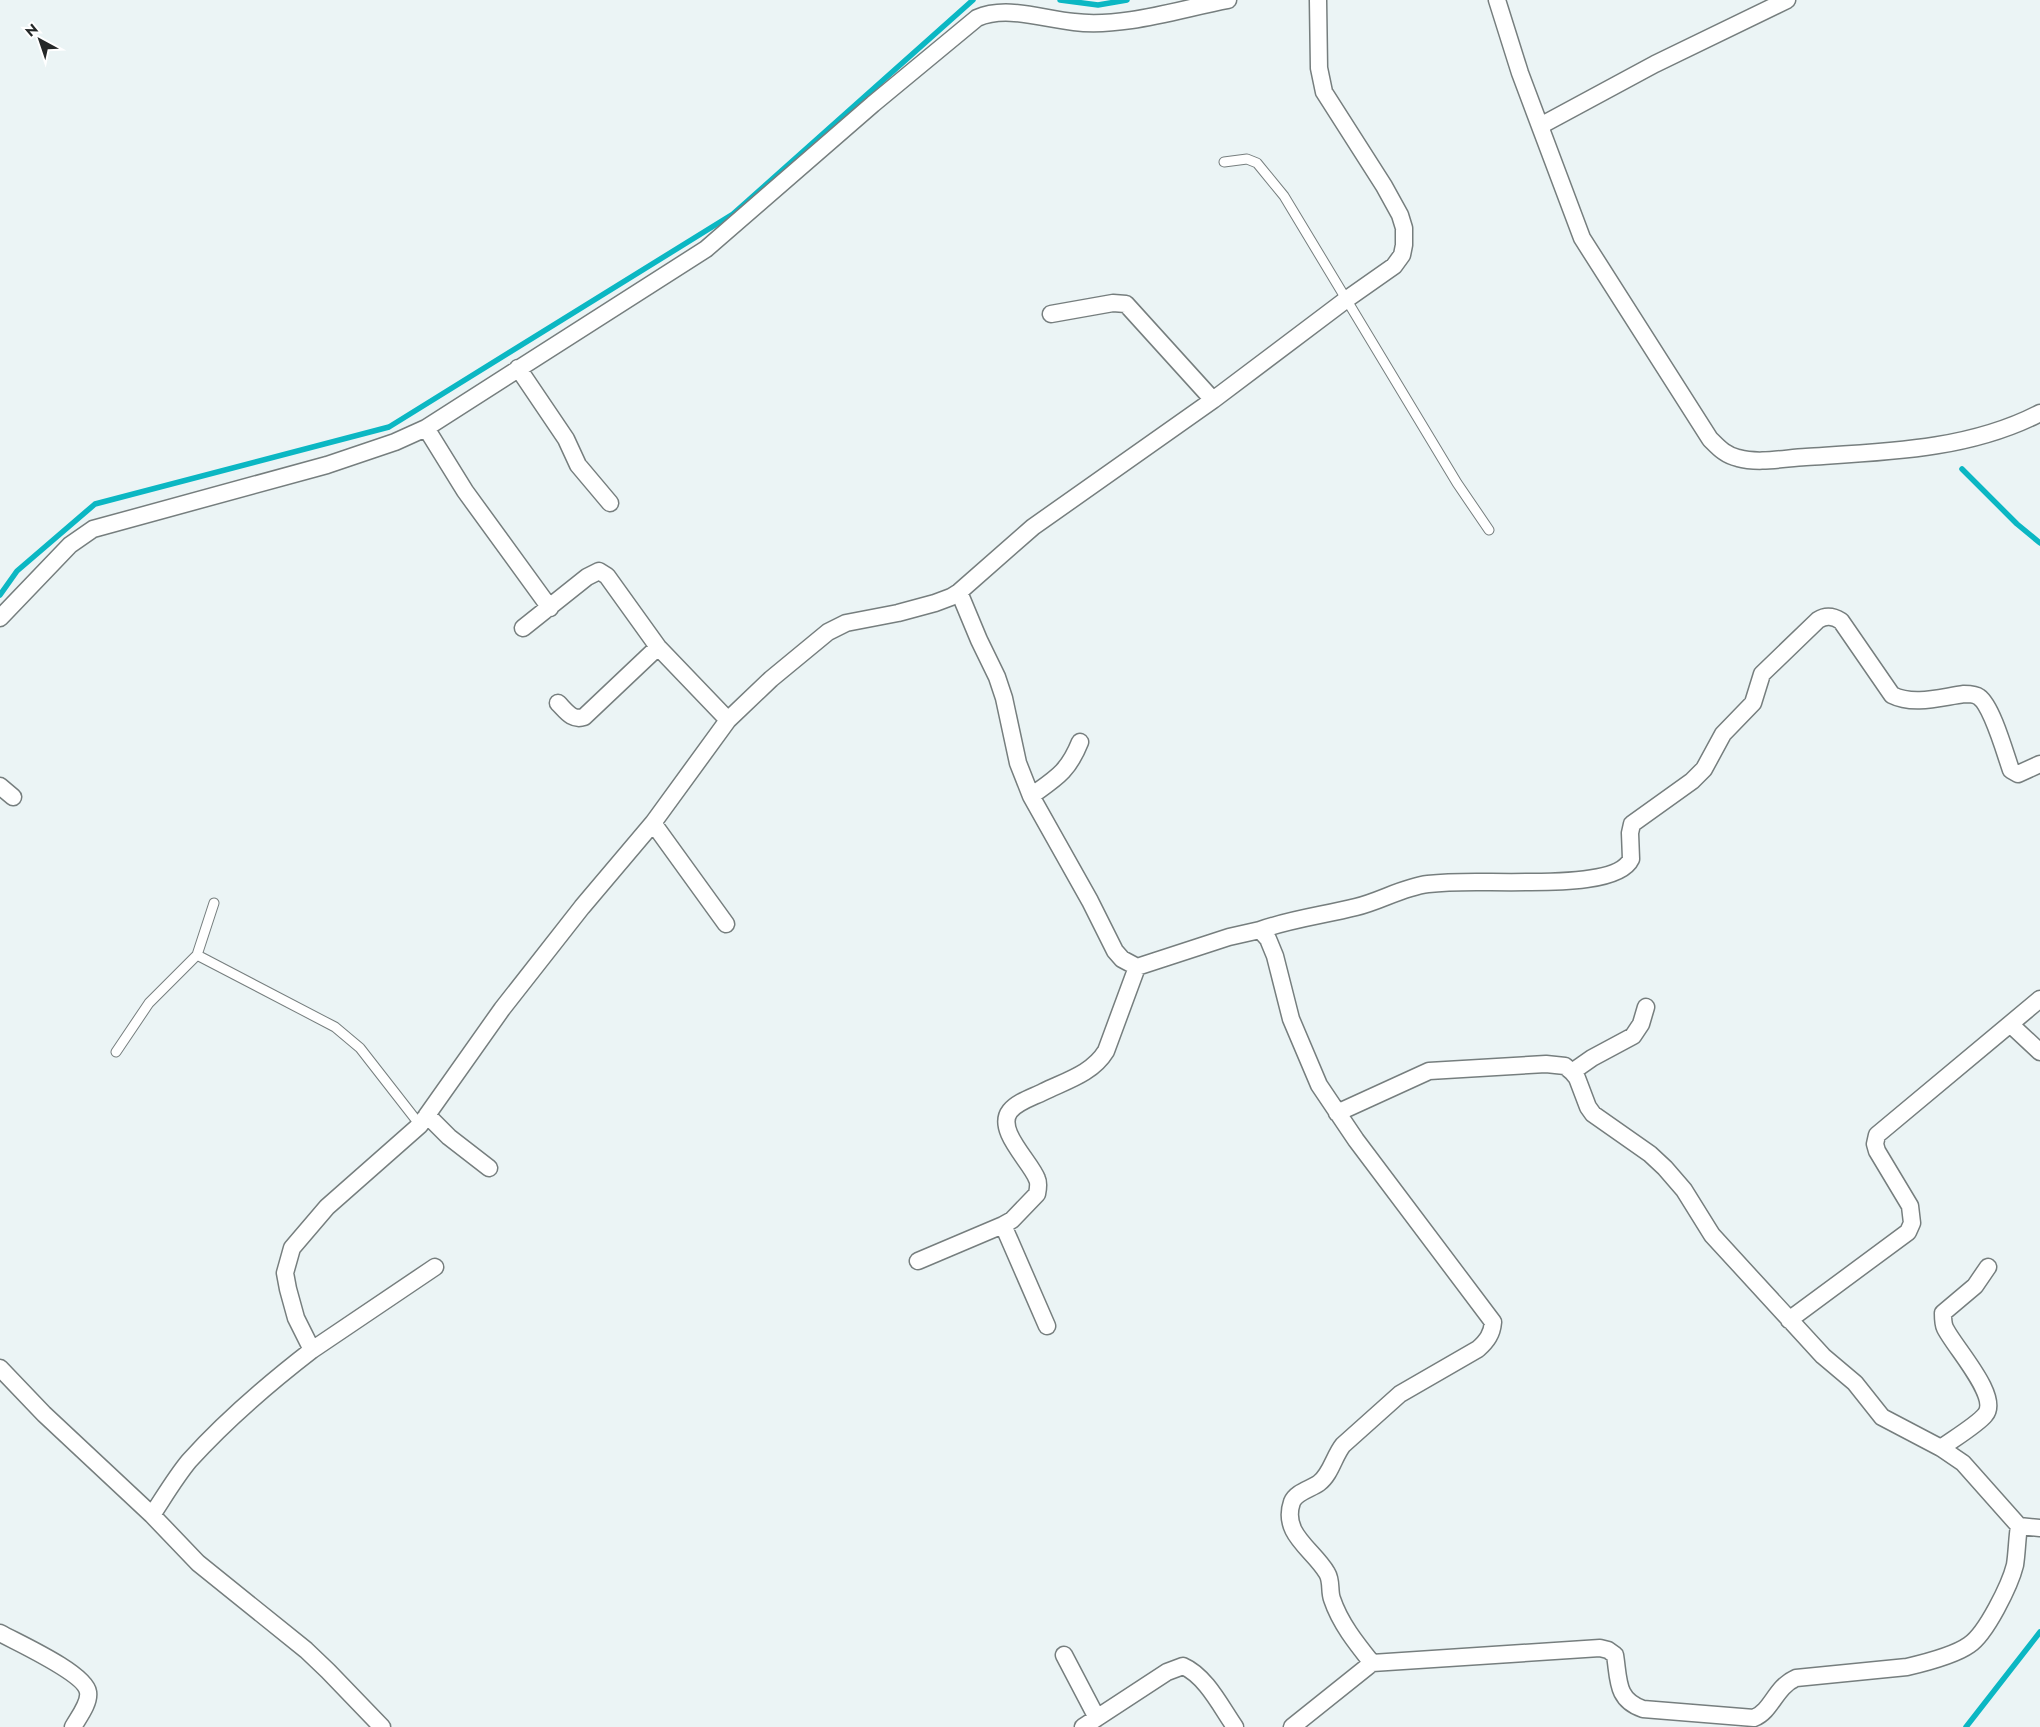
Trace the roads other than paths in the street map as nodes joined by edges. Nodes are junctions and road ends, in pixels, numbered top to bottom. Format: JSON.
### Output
{"nodes":[{"id":1,"x":1228,"y":0,"type":"edge"},
{"id":2,"x":1318,"y":0,"type":"edge"},
{"id":3,"x":1497,"y":0,"type":"edge"},
{"id":4,"x":1787,"y":0,"type":"edge"},
{"id":5,"x":1540,"y":126,"type":"junction"},
{"id":6,"x":1224,"y":162,"type":"dead end"},
{"id":7,"x":1346,"y":299,"type":"junction"},
{"id":8,"x":1051,"y":314,"type":"dead end"},
{"id":9,"x":518,"y":368,"type":"junction"},
{"id":10,"x":1214,"y":400,"type":"junction"},
{"id":11,"x":2040,"y":413,"type":"edge"},
{"id":12,"x":426,"y":428,"type":"junction"},
{"id":13,"x":610,"y":502,"type":"dead end"},
{"id":14,"x":1489,"y":530,"type":"dead end"},
{"id":15,"x":960,"y":592,"type":"junction"},
{"id":16,"x":550,"y":608,"type":"junction"},
{"id":17,"x":0,"y":618,"type":"edge"},
{"id":18,"x":523,"y":628,"type":"dead end"},
{"id":19,"x":658,"y":647,"type":"junction"},
{"id":20,"x":558,"y":703,"type":"dead end"},
{"id":21,"x":728,"y":720,"type":"junction"},
{"id":22,"x":1080,"y":742,"type":"dead end"},
{"id":23,"x":2040,"y":764,"type":"edge"},
{"id":24,"x":0,"y":786,"type":"edge"},
{"id":25,"x":1031,"y":796,"type":"junction"},
{"id":26,"x":13,"y":797,"type":"dead end"},
{"id":27,"x":653,"y":823,"type":"junction"},
{"id":28,"x":214,"y":904,"type":"dead end"},
{"id":29,"x":726,"y":924,"type":"dead end"},
{"id":30,"x":1260,"y":930,"type":"junction"},
{"id":31,"x":197,"y":955,"type":"junction"},
{"id":32,"x":1138,"y":967,"type":"junction"},
{"id":33,"x":2040,"y":999,"type":"edge"},
{"id":34,"x":1646,"y":1007,"type":"dead end"},
{"id":35,"x":2010,"y":1024,"type":"junction"},
{"id":36,"x":116,"y":1052,"type":"dead end"},
{"id":37,"x":2040,"y":1052,"type":"edge"},
{"id":38,"x":1572,"y":1072,"type":"junction"},
{"id":39,"x":1337,"y":1113,"type":"junction"},
{"id":40,"x":423,"y":1120,"type":"junction"},
{"id":41,"x":489,"y":1168,"type":"dead end"},
{"id":42,"x":1003,"y":1225,"type":"junction"},
{"id":43,"x":918,"y":1261,"type":"dead end"},
{"id":44,"x":1988,"y":1266,"type":"dead end"},
{"id":45,"x":435,"y":1267,"type":"dead end"},
{"id":46,"x":1789,"y":1320,"type":"junction"},
{"id":47,"x":1047,"y":1326,"type":"dead end"},
{"id":48,"x":312,"y":1350,"type":"junction"},
{"id":49,"x":0,"y":1368,"type":"edge"},
{"id":50,"x":1941,"y":1448,"type":"junction"},
{"id":51,"x":152,"y":1515,"type":"junction"},
{"id":52,"x":2018,"y":1526,"type":"junction"},
{"id":53,"x":2040,"y":1528,"type":"edge"},
{"id":54,"x":0,"y":1633,"type":"edge"},
{"id":55,"x":1064,"y":1655,"type":"dead end"},
{"id":56,"x":1372,"y":1663,"type":"junction"},
{"id":57,"x":1090,"y":1723,"type":"edge"},
{"id":58,"x":73,"y":1727,"type":"edge"},
{"id":59,"x":382,"y":1727,"type":"edge"},
{"id":60,"x":1235,"y":1727,"type":"edge"},
{"id":61,"x":1292,"y":1727,"type":"edge"}],
"edges":[{"from":1,"to":9,"type":"street"},
{"from":2,"to":7,"type":"street"},
{"from":3,"to":5,"type":"street"},
{"from":4,"to":5,"type":"street"},
{"from":5,"to":11,"type":"street"},
{"from":6,"to":7,"type":"lane"},
{"from":7,"to":10,"type":"street"},
{"from":7,"to":14,"type":"lane"},
{"from":8,"to":10,"type":"street"},
{"from":9,"to":12,"type":"street"},
{"from":9,"to":13,"type":"street"},
{"from":10,"to":15,"type":"street"},
{"from":12,"to":16,"type":"street"},
{"from":12,"to":17,"type":"street"},
{"from":15,"to":21,"type":"street"},
{"from":15,"to":25,"type":"street"},
{"from":16,"to":18,"type":"street"},
{"from":16,"to":19,"type":"street"},
{"from":19,"to":20,"type":"street"},
{"from":19,"to":21,"type":"street"},
{"from":21,"to":27,"type":"street"},
{"from":22,"to":25,"type":"street"},
{"from":23,"to":30,"type":"street"},
{"from":24,"to":26,"type":"street"},
{"from":25,"to":32,"type":"street"},
{"from":27,"to":29,"type":"street"},
{"from":27,"to":40,"type":"street"},
{"from":28,"to":31,"type":"lane"},
{"from":30,"to":32,"type":"street"},
{"from":30,"to":39,"type":"street"},
{"from":31,"to":36,"type":"lane"},
{"from":31,"to":40,"type":"lane"},
{"from":32,"to":42,"type":"street"},
{"from":33,"to":35,"type":"street"},
{"from":34,"to":38,"type":"street"},
{"from":35,"to":37,"type":"street"},
{"from":35,"to":46,"type":"street"},
{"from":38,"to":39,"type":"street"},
{"from":38,"to":46,"type":"street"},
{"from":39,"to":56,"type":"street"},
{"from":40,"to":41,"type":"street"},
{"from":40,"to":48,"type":"street"},
{"from":42,"to":43,"type":"street"},
{"from":42,"to":47,"type":"street"},
{"from":44,"to":50,"type":"street"},
{"from":45,"to":48,"type":"street"},
{"from":46,"to":50,"type":"street"},
{"from":48,"to":51,"type":"street"},
{"from":49,"to":51,"type":"street"},
{"from":50,"to":52,"type":"street"},
{"from":51,"to":59,"type":"street"},
{"from":52,"to":53,"type":"street"},
{"from":52,"to":56,"type":"street"},
{"from":54,"to":58,"type":"street"},
{"from":55,"to":57,"type":"street"},
{"from":56,"to":61,"type":"street"},
{"from":57,"to":60,"type":"street"}]}
